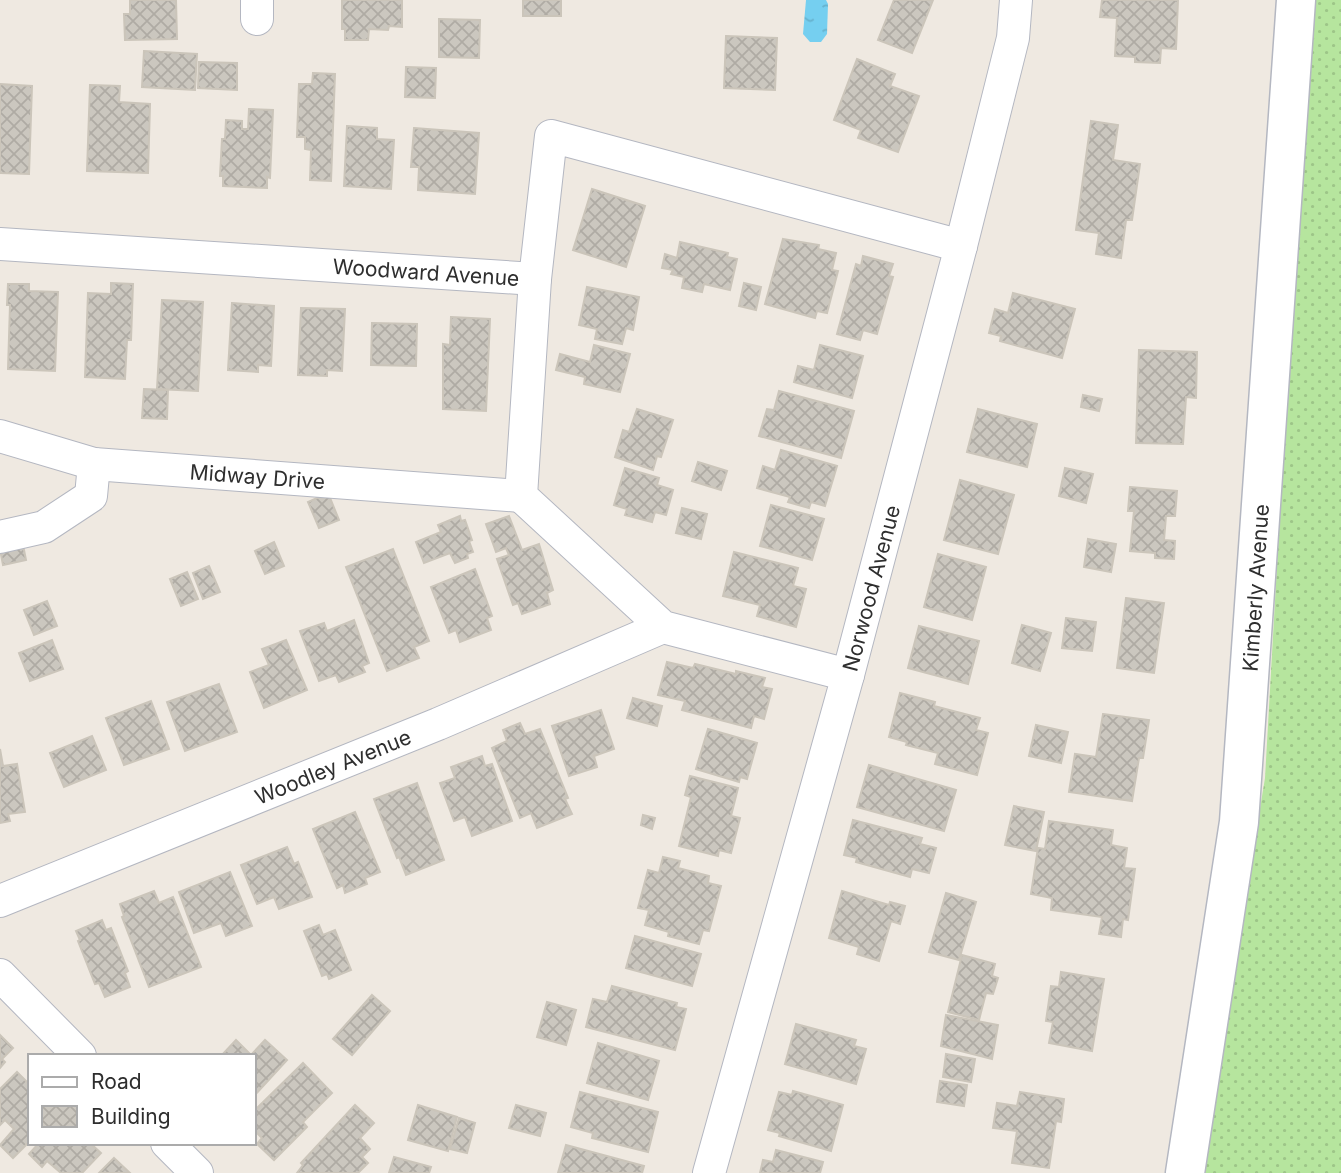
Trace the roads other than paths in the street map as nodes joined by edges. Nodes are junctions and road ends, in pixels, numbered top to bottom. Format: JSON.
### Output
{"nodes":[{"id":1,"x":1016,"y":0,"type":"edge"},
{"id":2,"x":1296,"y":0,"type":"edge"},
{"id":3,"x":0,"y":244,"type":"edge"},
{"id":4,"x":961,"y":246,"type":"junction"},
{"id":5,"x":535,"y":279,"type":"junction"},
{"id":6,"x":0,"y":436,"type":"edge"},
{"id":7,"x":94,"y":464,"type":"junction"},
{"id":8,"x":521,"y":496,"type":"junction"},
{"id":9,"x":0,"y":537,"type":"edge"},
{"id":10,"x":663,"y":626,"type":"junction"},
{"id":11,"x":848,"y":675,"type":"junction"},
{"id":12,"x":0,"y":901,"type":"edge"},
{"id":13,"x":0,"y":975,"type":"edge"},
{"id":14,"x":78,"y":1054,"type":"edge"},
{"id":15,"x":169,"y":1145,"type":"edge"},
{"id":16,"x":197,"y":1173,"type":"edge"},
{"id":17,"x":709,"y":1173,"type":"edge"},
{"id":18,"x":1185,"y":1173,"type":"edge"}],
"edges":[{"from":1,"to":4,"type":"street","name":"Norwood Avenue"},
{"from":2,"to":18,"type":"street","name":"Kimberly Avenue"},
{"from":3,"to":5,"type":"street","name":"Woodward Avenue"},
{"from":4,"to":5,"type":"street","name":"Woodward Avenue"},
{"from":4,"to":11,"type":"street","name":"Norwood Avenue"},
{"from":5,"to":8,"type":"street"},
{"from":6,"to":7,"type":"street","name":"Midway Drive"},
{"from":7,"to":8,"type":"street","name":"Midway Drive"},
{"from":7,"to":9,"type":"street"},
{"from":8,"to":10,"type":"street"},
{"from":10,"to":11,"type":"street"},
{"from":10,"to":12,"type":"street","name":"Woodley Avenue"},
{"from":11,"to":17,"type":"street","name":"Norwood Avenue"},
{"from":13,"to":14,"type":"street"},
{"from":15,"to":16,"type":"street"}]}
